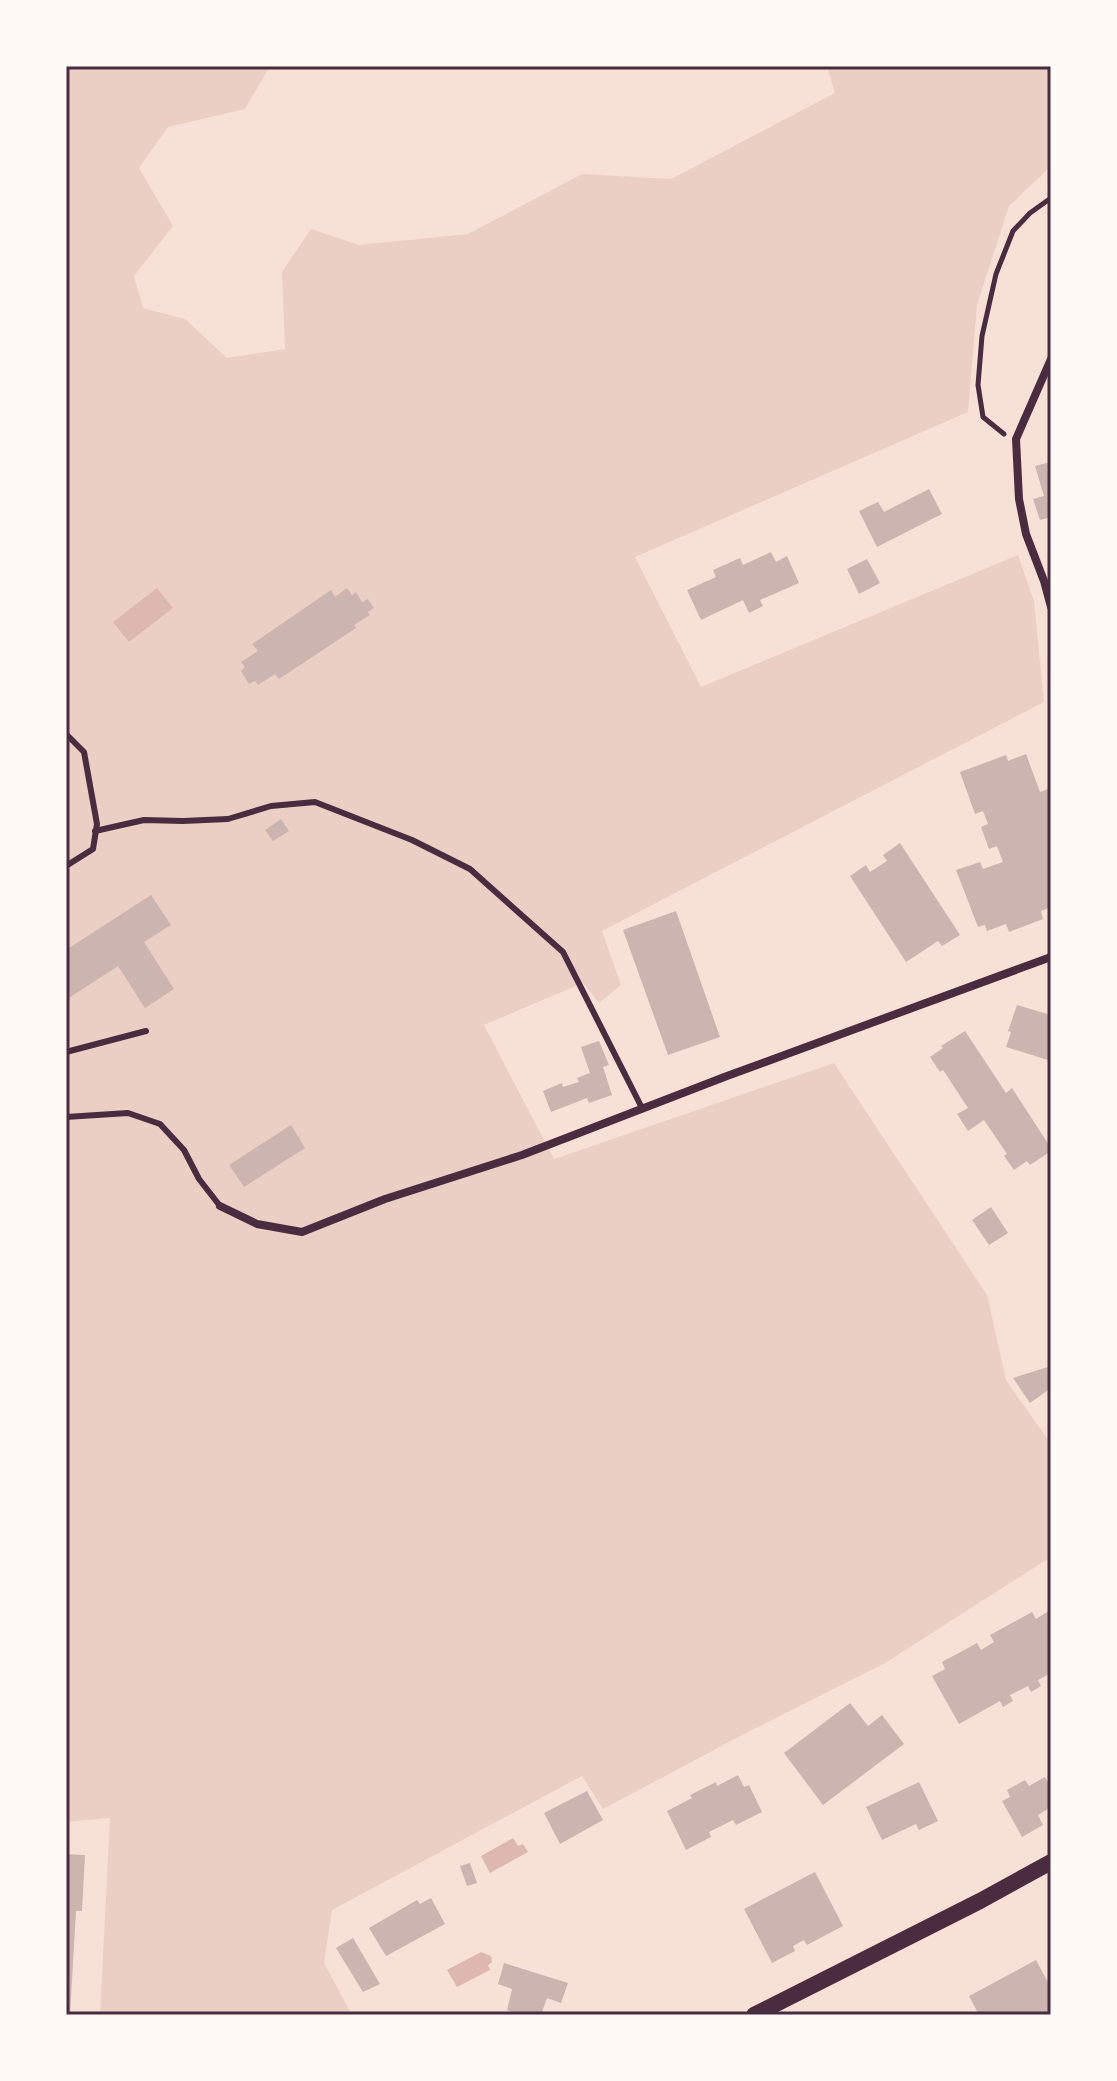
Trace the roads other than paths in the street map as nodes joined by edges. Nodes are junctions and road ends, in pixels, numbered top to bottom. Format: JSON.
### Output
{"nodes":[{"id":1,"x":1051,"y":359,"type":"edge"},
{"id":2,"x":1051,"y":607,"type":"edge"},
{"id":3,"x":66,"y":734,"type":"edge"},
{"id":4,"x":95,"y":831,"type":"junction"},
{"id":5,"x":66,"y":866,"type":"edge"},
{"id":6,"x":1051,"y":957,"type":"edge"},
{"id":7,"x":146,"y":1031,"type":"dead end"},
{"id":8,"x":66,"y":1052,"type":"edge"},
{"id":9,"x":642,"y":1108,"type":"junction"},
{"id":10,"x":66,"y":1117,"type":"edge"},
{"id":11,"x":220,"y":1206,"type":"joint"},
{"id":12,"x":1051,"y":1862,"type":"edge"},
{"id":13,"x":754,"y":2015,"type":"edge"}],
"edges":[{"from":1,"to":2,"type":"street"},
{"from":3,"to":4,"type":"lane"},
{"from":4,"to":5,"type":"lane"},
{"from":4,"to":9,"type":"lane"},
{"from":6,"to":9,"type":"street"},
{"from":7,"to":8,"type":"lane"},
{"from":9,"to":11,"type":"street"},
{"from":10,"to":11,"type":"lane"},
{"from":12,"to":13,"type":"main road"}]}
